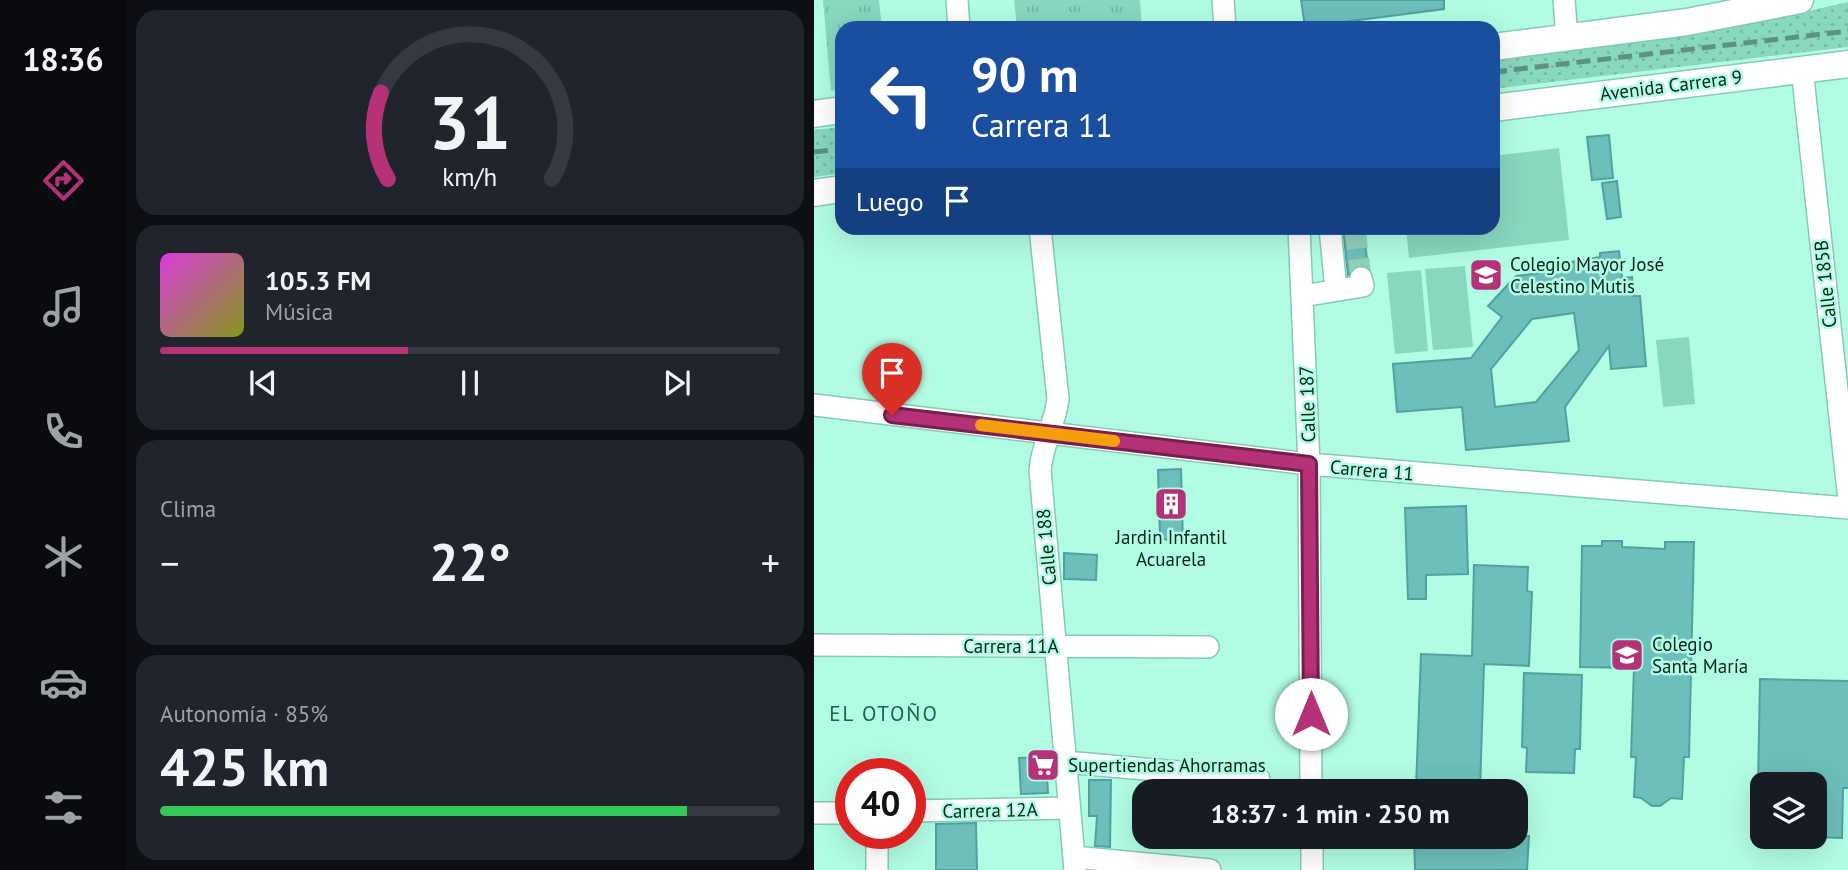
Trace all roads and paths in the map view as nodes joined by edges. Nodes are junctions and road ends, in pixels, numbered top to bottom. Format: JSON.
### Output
{"nodes":[{"id":1,"x":957,"y":0,"type":"edge"},
{"id":2,"x":1223,"y":0,"type":"edge"},
{"id":3,"x":1564,"y":0,"type":"edge"},
{"id":4,"x":1800,"y":0,"type":"edge"},
{"id":5,"x":1767,"y":4,"type":"edge"},
{"id":6,"x":958,"y":21,"type":"edge"},
{"id":7,"x":1224,"y":21,"type":"edge"},
{"id":8,"x":1567,"y":38,"type":"junction"},
{"id":9,"x":1500,"y":46,"type":"edge"},
{"id":10,"x":1848,"y":64,"type":"edge"},
{"id":11,"x":1802,"y":69,"type":"junction"},
{"id":12,"x":1500,"y":107,"type":"edge"},
{"id":13,"x":835,"y":111,"type":"edge"},
{"id":14,"x":814,"y":114,"type":"edge"},
{"id":15,"x":835,"y":190,"type":"edge"},
{"id":16,"x":814,"y":193,"type":"edge"},
{"id":17,"x":1041,"y":235,"type":"edge"},
{"id":18,"x":1300,"y":235,"type":"edge"},
{"id":19,"x":1330,"y":235,"type":"edge"},
{"id":20,"x":1361,"y":278,"type":"dead end"},
{"id":21,"x":1336,"y":290,"type":"junction"},
{"id":22,"x":1302,"y":296,"type":"junction"},
{"id":23,"x":814,"y":405,"type":"edge"},
{"id":24,"x":1049,"y":433,"type":"junction"},
{"id":25,"x":1309,"y":464,"type":"junction"},
{"id":26,"x":1848,"y":500,"type":"edge"},
{"id":27,"x":1848,"y":508,"type":"edge"},
{"id":28,"x":814,"y":645,"type":"edge"},
{"id":29,"x":1055,"y":646,"type":"junction"},
{"id":30,"x":1208,"y":647,"type":"dead end"},
{"id":31,"x":1065,"y":762,"type":"junction"},
{"id":32,"x":1259,"y":779,"type":"dead end"},
{"id":33,"x":1311,"y":779,"type":"edge"},
{"id":34,"x":1069,"y":808,"type":"junction"},
{"id":35,"x":926,"y":811,"type":"edge"},
{"id":36,"x":814,"y":813,"type":"edge"},
{"id":37,"x":835,"y":813,"type":"edge"},
{"id":38,"x":877,"y":849,"type":"edge"},
{"id":39,"x":1312,"y":849,"type":"edge"},
{"id":40,"x":1074,"y":863,"type":"edge"},
{"id":41,"x":878,"y":870,"type":"edge"},
{"id":42,"x":1210,"y":870,"type":"edge"},
{"id":43,"x":1312,"y":870,"type":"edge"}],
"edges":[{"from":1,"to":6,"type":"street"},
{"from":2,"to":7,"type":"street"},
{"from":3,"to":8,"type":"street"},
{"from":4,"to":5,"type":"main road"},
{"from":5,"to":8,"type":"main road"},
{"from":8,"to":9,"type":"main road"},
{"from":10,"to":11,"type":"main road","name":"Avenida Carrera 9"},
{"from":11,"to":12,"type":"main road","name":"Avenida Carrera 9"},
{"from":11,"to":26,"type":"street","name":"Calle 185B"},
{"from":13,"to":14,"type":"main road"},
{"from":15,"to":16,"type":"main road"},
{"from":17,"to":24,"type":"street","name":"Calle 188"},
{"from":18,"to":22,"type":"street","name":"Calle 187"},
{"from":19,"to":21,"type":"street"},
{"from":20,"to":21,"type":"street"},
{"from":21,"to":22,"type":"street"},
{"from":22,"to":25,"type":"street","name":"Calle 187"},
{"from":23,"to":24,"type":"street","name":"Carrera 11"},
{"from":24,"to":25,"type":"street","name":"Carrera 11"},
{"from":24,"to":29,"type":"street","name":"Calle 188"},
{"from":25,"to":27,"type":"street","name":"Carrera 11"},
{"from":25,"to":33,"type":"street","name":"Calle 187"},
{"from":28,"to":29,"type":"street","name":"Carrera 11A"},
{"from":29,"to":30,"type":"street","name":"Carrera 11A"},
{"from":29,"to":31,"type":"street","name":"Calle 188"},
{"from":31,"to":32,"type":"street"},
{"from":31,"to":34,"type":"street","name":"Calle 188"},
{"from":34,"to":35,"type":"street","name":"Carrera 12A"},
{"from":34,"to":40,"type":"street","name":"Calle 188"},
{"from":36,"to":37,"type":"street"},
{"from":38,"to":41,"type":"street"},
{"from":39,"to":43,"type":"street"},
{"from":40,"to":42,"type":"street"}]}
